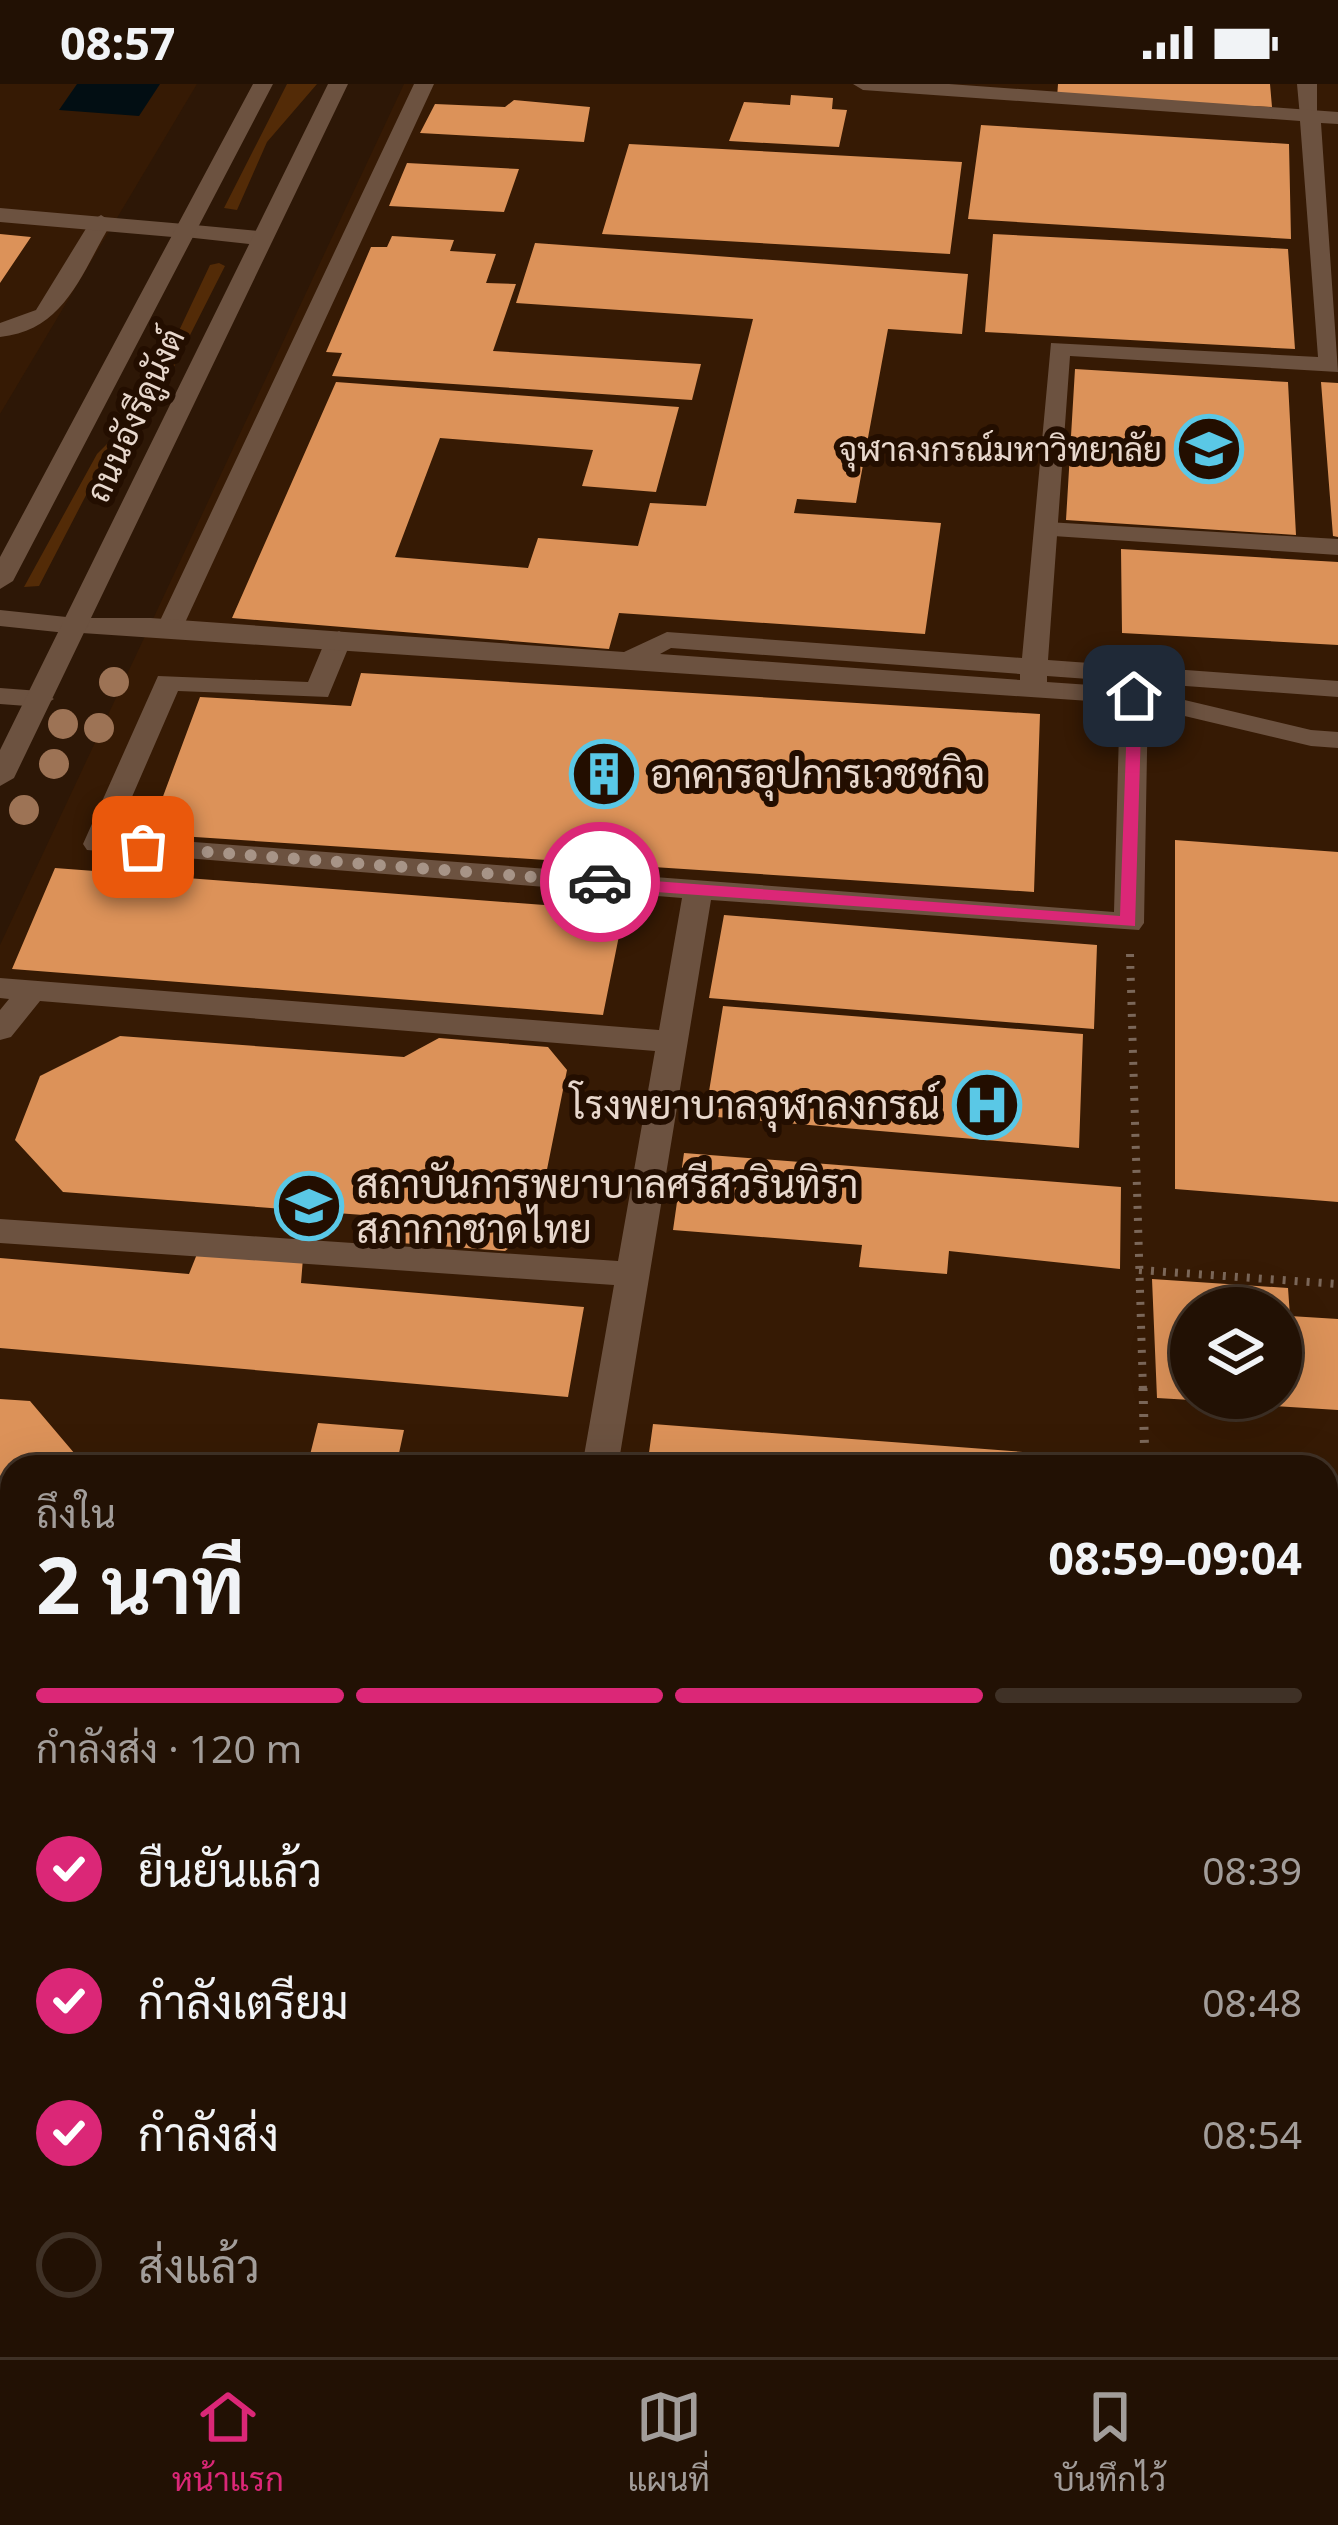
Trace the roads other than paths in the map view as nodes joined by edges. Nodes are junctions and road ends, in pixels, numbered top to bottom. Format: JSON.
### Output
{"nodes":[{"id":1,"x":263,"y":84,"type":"edge"},
{"id":2,"x":338,"y":84,"type":"edge"},
{"id":3,"x":424,"y":84,"type":"edge"},
{"id":4,"x":863,"y":84,"type":"edge"},
{"id":5,"x":1307,"y":84,"type":"edge"},
{"id":6,"x":1033,"y":90,"type":"edge"},
{"id":7,"x":1310,"y":117,"type":"junction"},
{"id":8,"x":1338,"y":118,"type":"edge"},
{"id":9,"x":0,"y":214,"type":"edge"},
{"id":10,"x":101,"y":222,"type":"junction"},
{"id":11,"x":184,"y":230,"type":"junction"},
{"id":12,"x":258,"y":238,"type":"junction"},
{"id":13,"x":0,"y":330,"type":"edge"},
{"id":14,"x":1334,"y":365,"type":"edge"},
{"id":15,"x":1047,"y":530,"type":"junction"},
{"id":16,"x":1338,"y":547,"type":"edge"},
{"id":17,"x":0,"y":581,"type":"edge"},
{"id":18,"x":0,"y":618,"type":"edge"},
{"id":19,"x":76,"y":626,"type":"junction"},
{"id":20,"x":170,"y":627,"type":"junction"},
{"id":21,"x":339,"y":639,"type":"junction"},
{"id":22,"x":1034,"y":677,"type":"junction"},
{"id":23,"x":1278,"y":685,"type":"junction"},
{"id":24,"x":1338,"y":689,"type":"edge"},
{"id":25,"x":0,"y":696,"type":"edge"},
{"id":26,"x":1134,"y":696,"type":"junction"},
{"id":27,"x":40,"y":699,"type":"junction"},
{"id":28,"x":1280,"y":731,"type":"junction"},
{"id":29,"x":1338,"y":740,"type":"edge"},
{"id":30,"x":0,"y":778,"type":"edge"},
{"id":31,"x":698,"y":890,"type":"junction"},
{"id":32,"x":16,"y":990,"type":"edge"},
{"id":33,"x":0,"y":1030,"type":"edge"},
{"id":34,"x":674,"y":1042,"type":"junction"},
{"id":35,"x":0,"y":1231,"type":"edge"},
{"id":36,"x":634,"y":1274,"type":"junction"},
{"id":37,"x":602,"y":1455,"type":"edge"}],
"edges":[{"from":1,"to":11,"type":"street","name":"ถนนอังรีดูนังต์"},
{"from":2,"to":12,"type":"street","name":"ถนนอังรีดูนังต์"},
{"from":3,"to":20,"type":"street"},
{"from":4,"to":6,"type":"street"},
{"from":5,"to":7,"type":"street"},
{"from":6,"to":7,"type":"street"},
{"from":7,"to":8,"type":"street"},
{"from":7,"to":14,"type":"street"},
{"from":9,"to":10,"type":"street"},
{"from":10,"to":11,"type":"street"},
{"from":10,"to":13,"type":"street"},
{"from":11,"to":12,"type":"street"},
{"from":11,"to":17,"type":"street","name":"ถนนอังรีดูนังต์"},
{"from":12,"to":19,"type":"street","name":"ถนนอังรีดูนังต์"},
{"from":14,"to":15,"type":"street"},
{"from":15,"to":16,"type":"street"},
{"from":15,"to":22,"type":"street"},
{"from":18,"to":19,"type":"street"},
{"from":19,"to":20,"type":"street"},
{"from":19,"to":27,"type":"street","name":"ถนนอังรีดูนังต์"},
{"from":20,"to":21,"type":"street"},
{"from":21,"to":22,"type":"street"},
{"from":21,"to":31,"type":"street"},
{"from":22,"to":23,"type":"street"},
{"from":22,"to":26,"type":"street"},
{"from":23,"to":24,"type":"street"},
{"from":23,"to":28,"type":"street"},
{"from":25,"to":27,"type":"street"},
{"from":26,"to":28,"type":"street"},
{"from":26,"to":31,"type":"street"},
{"from":27,"to":30,"type":"street","name":"ถนนอังรีดูนังต์"},
{"from":28,"to":29,"type":"street"},
{"from":31,"to":34,"type":"street"},
{"from":32,"to":33,"type":"street"},
{"from":32,"to":34,"type":"street"},
{"from":34,"to":36,"type":"street"},
{"from":35,"to":36,"type":"street"},
{"from":36,"to":37,"type":"street"}]}
